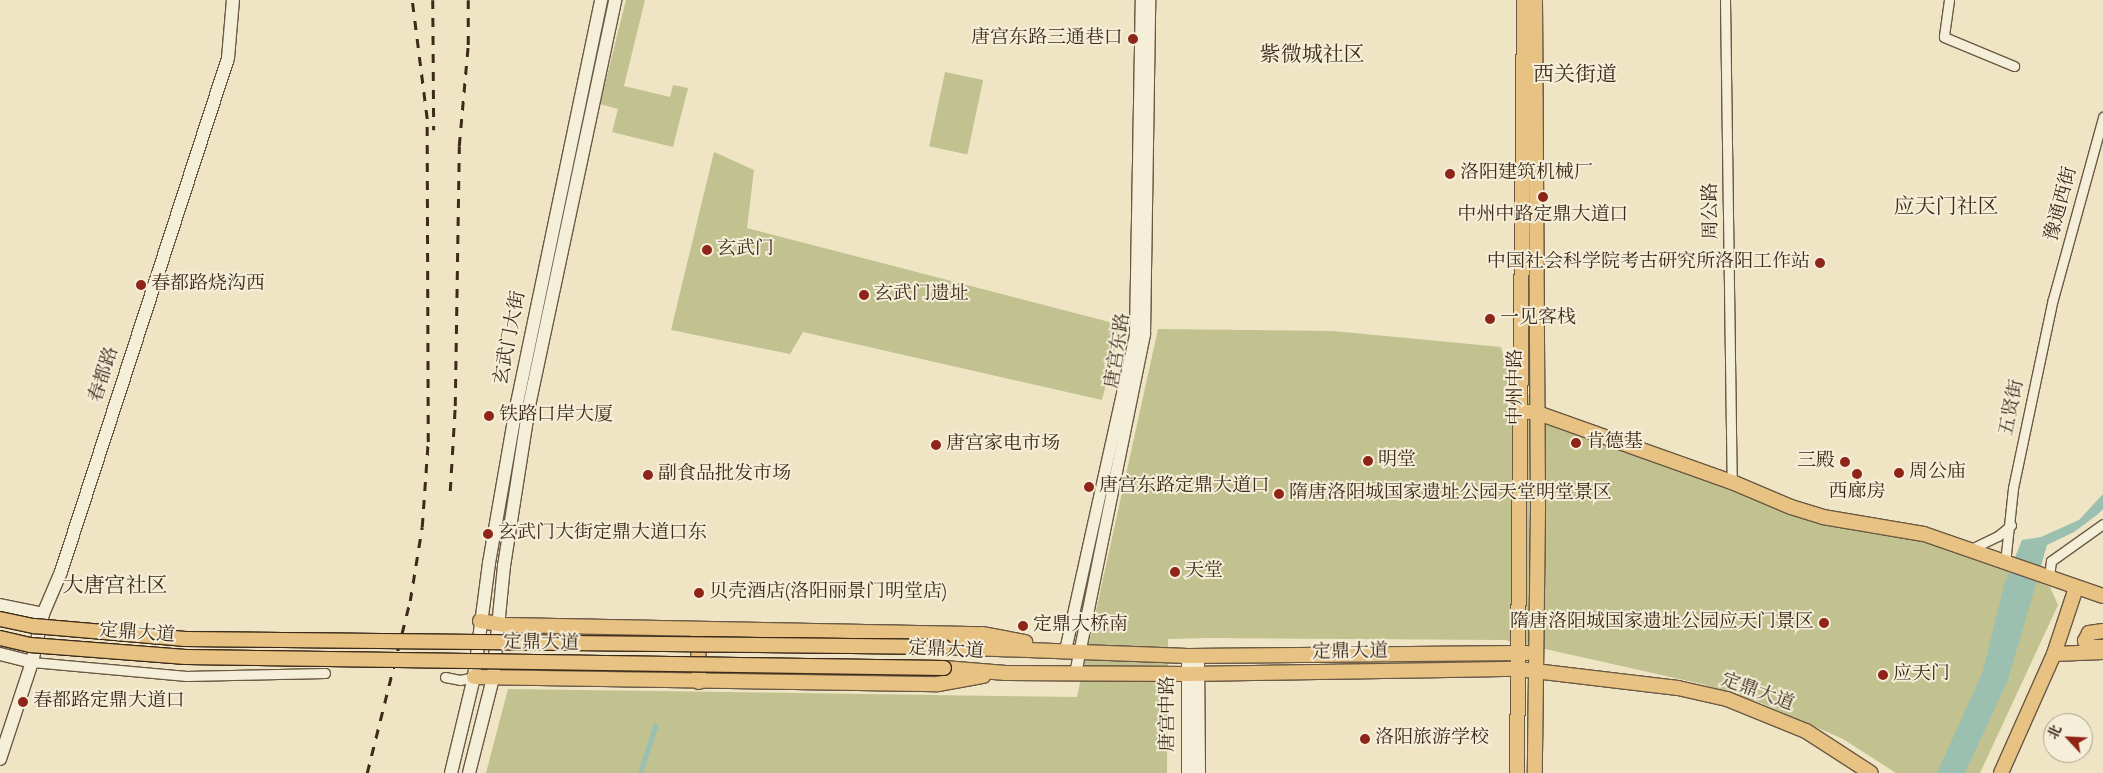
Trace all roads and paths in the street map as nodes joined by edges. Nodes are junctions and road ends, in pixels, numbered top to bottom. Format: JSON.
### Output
{"nodes":[{"id":1,"x":225,"y":0,"type":"edge"},
{"id":2,"x":233,"y":0,"type":"edge"},
{"id":3,"x":601,"y":0,"type":"edge"},
{"id":4,"x":615,"y":0,"type":"edge"},
{"id":5,"x":1141,"y":0,"type":"edge"},
{"id":6,"x":1149,"y":0,"type":"edge"},
{"id":7,"x":1524,"y":0,"type":"edge"},
{"id":8,"x":1535,"y":0,"type":"edge"},
{"id":9,"x":1725,"y":0,"type":"edge"},
{"id":10,"x":1949,"y":0,"type":"edge"},
{"id":11,"x":2014,"y":66,"type":"dead end"},
{"id":12,"x":2103,"y":117,"type":"edge"},
{"id":13,"x":2053,"y":299,"type":"joint"},
{"id":14,"x":1521,"y":412,"type":"junction"},
{"id":15,"x":1535,"y":412,"type":"junction"},
{"id":16,"x":1732,"y":482,"type":"junction"},
{"id":17,"x":2103,"y":524,"type":"edge"},
{"id":18,"x":2010,"y":525,"type":"junction"},
{"id":19,"x":1970,"y":550,"type":"junction"},
{"id":20,"x":2008,"y":563,"type":"junction"},
{"id":21,"x":2044,"y":575,"type":"junction"},
{"id":22,"x":2076,"y":588,"type":"junction"},
{"id":23,"x":2103,"y":596,"type":"edge"},
{"id":24,"x":0,"y":605,"type":"edge"},
{"id":25,"x":41,"y":614,"type":"junction"},
{"id":26,"x":0,"y":619,"type":"edge"},
{"id":27,"x":480,"y":621,"type":"junction"},
{"id":28,"x":497,"y":624,"type":"junction"},
{"id":29,"x":698,"y":628,"type":"junction"},
{"id":30,"x":2103,"y":631,"type":"edge"},
{"id":31,"x":0,"y":638,"type":"edge"},
{"id":32,"x":943,"y":640,"type":"junction"},
{"id":33,"x":2103,"y":648,"type":"edge"},
{"id":34,"x":1072,"y":651,"type":"junction"},
{"id":35,"x":2103,"y":652,"type":"edge"},
{"id":36,"x":1519,"y":653,"type":"junction"},
{"id":37,"x":1538,"y":653,"type":"junction"},
{"id":38,"x":0,"y":654,"type":"edge"},
{"id":39,"x":2054,"y":654,"type":"junction"},
{"id":40,"x":1193,"y":656,"type":"junction"},
{"id":41,"x":28,"y":661,"type":"junction"},
{"id":42,"x":944,"y":668,"type":"junction"},
{"id":43,"x":1518,"y":669,"type":"junction"},
{"id":44,"x":1006,"y":672,"type":"junction"},
{"id":45,"x":1537,"y":672,"type":"junction"},
{"id":46,"x":325,"y":673,"type":"dead end"},
{"id":47,"x":1075,"y":673,"type":"junction"},
{"id":48,"x":1193,"y":674,"type":"junction"},
{"id":49,"x":445,"y":677,"type":"dead end"},
{"id":50,"x":474,"y":677,"type":"junction"},
{"id":51,"x":493,"y":678,"type":"junction"},
{"id":52,"x":698,"y":682,"type":"junction"},
{"id":53,"x":948,"y":682,"type":"junction"},
{"id":54,"x":0,"y":733,"type":"edge"},
{"id":55,"x":0,"y":759,"type":"edge"},
{"id":56,"x":451,"y":773,"type":"edge"},
{"id":57,"x":469,"y":773,"type":"edge"},
{"id":58,"x":1188,"y":773,"type":"edge"},
{"id":59,"x":1199,"y":773,"type":"edge"},
{"id":60,"x":1518,"y":773,"type":"edge"},
{"id":61,"x":1535,"y":773,"type":"edge"},
{"id":62,"x":1871,"y":773,"type":"edge"},
{"id":63,"x":2001,"y":773,"type":"edge"}],
"edges":[{"from":1,"to":25,"type":"main road","name":"春都路"},
{"from":2,"to":25,"type":"main road","name":"春都路"},
{"from":3,"to":27,"type":"main road","name":"玄武门大街"},
{"from":4,"to":28,"type":"main road","name":"玄武门大街"},
{"from":5,"to":34,"type":"street","name":"唐宫东路"},
{"from":6,"to":34,"type":"street","name":"唐宫东路"},
{"from":7,"to":14,"type":"main road","name":"中州中路"},
{"from":8,"to":15,"type":"main road","name":"中州中路"},
{"from":9,"to":16,"type":"street","name":"周公路"},
{"from":10,"to":11,"type":"street"},
{"from":12,"to":13,"type":"street","name":"豫通西街"},
{"from":13,"to":18,"type":"street","name":"五贤街"},
{"from":14,"to":15,"type":"main road"},
{"from":14,"to":36,"type":"main road","name":"中州中路"},
{"from":15,"to":16,"type":"main road"},
{"from":15,"to":37,"type":"main road","name":"中州中路"},
{"from":16,"to":19,"type":"main road"},
{"from":17,"to":21,"type":"street"},
{"from":18,"to":19,"type":"street"},
{"from":18,"to":20,"type":"street","name":"五贤街"},
{"from":19,"to":20,"type":"main road"},
{"from":20,"to":21,"type":"main road"},
{"from":21,"to":22,"type":"main road"},
{"from":22,"to":23,"type":"main road"},
{"from":22,"to":39,"type":"main road"},
{"from":24,"to":25,"type":"main road"},
{"from":25,"to":41,"type":"main road","name":"春都路"},
{"from":26,"to":32,"type":"main road","name":"定鼎大道","bridge":true},
{"from":27,"to":28,"type":"main road"},
{"from":27,"to":50,"type":"main road","name":"玄武门大街"},
{"from":28,"to":29,"type":"main road"},
{"from":28,"to":51,"type":"main road","name":"玄武门大街"},
{"from":29,"to":32,"type":"main road"},
{"from":29,"to":52,"type":"main road"},
{"from":30,"to":33,"type":"main road"},
{"from":31,"to":42,"type":"main road","name":"定鼎大道","bridge":true},
{"from":32,"to":34,"type":"main road","name":"定鼎大道"},
{"from":34,"to":40,"type":"main road","name":"定鼎大道"},
{"from":34,"to":47,"type":"street","name":"唐宫东路"},
{"from":35,"to":39,"type":"main road"},
{"from":36,"to":37,"type":"main road","name":"定鼎大道"},
{"from":36,"to":40,"type":"main road","name":"定鼎大道"},
{"from":36,"to":43,"type":"main road","name":"中州中路"},
{"from":37,"to":45,"type":"main road","name":"中州中路"},
{"from":38,"to":41,"type":"main road"},
{"from":39,"to":63,"type":"main road"},
{"from":40,"to":48,"type":"main road","name":"唐宫中路"},
{"from":41,"to":46,"type":"street"},
{"from":41,"to":54,"type":"main road","name":"春都路"},
{"from":41,"to":55,"type":"main road","name":"春都路"},
{"from":42,"to":44,"type":"main road","name":"定鼎大道"},
{"from":42,"to":53,"type":"main road"},
{"from":43,"to":45,"type":"main road","name":"定鼎大道"},
{"from":43,"to":48,"type":"main road","name":"定鼎大道"},
{"from":43,"to":60,"type":"main road","name":"中州中路"},
{"from":44,"to":47,"type":"main road","name":"定鼎大道"},
{"from":44,"to":53,"type":"main road"},
{"from":45,"to":61,"type":"main road","name":"中州中路"},
{"from":45,"to":62,"type":"main road","name":"定鼎大道"},
{"from":47,"to":48,"type":"main road","name":"定鼎大道"},
{"from":48,"to":58,"type":"main road","name":"唐宫中路"},
{"from":48,"to":59,"type":"main road","name":"唐宫中路"},
{"from":49,"to":50,"type":"street"},
{"from":50,"to":51,"type":"main road"},
{"from":50,"to":56,"type":"main road","name":"玄武门大街"},
{"from":51,"to":52,"type":"main road"},
{"from":51,"to":57,"type":"main road","name":"玄武门大街"},
{"from":52,"to":53,"type":"main road"}]}
